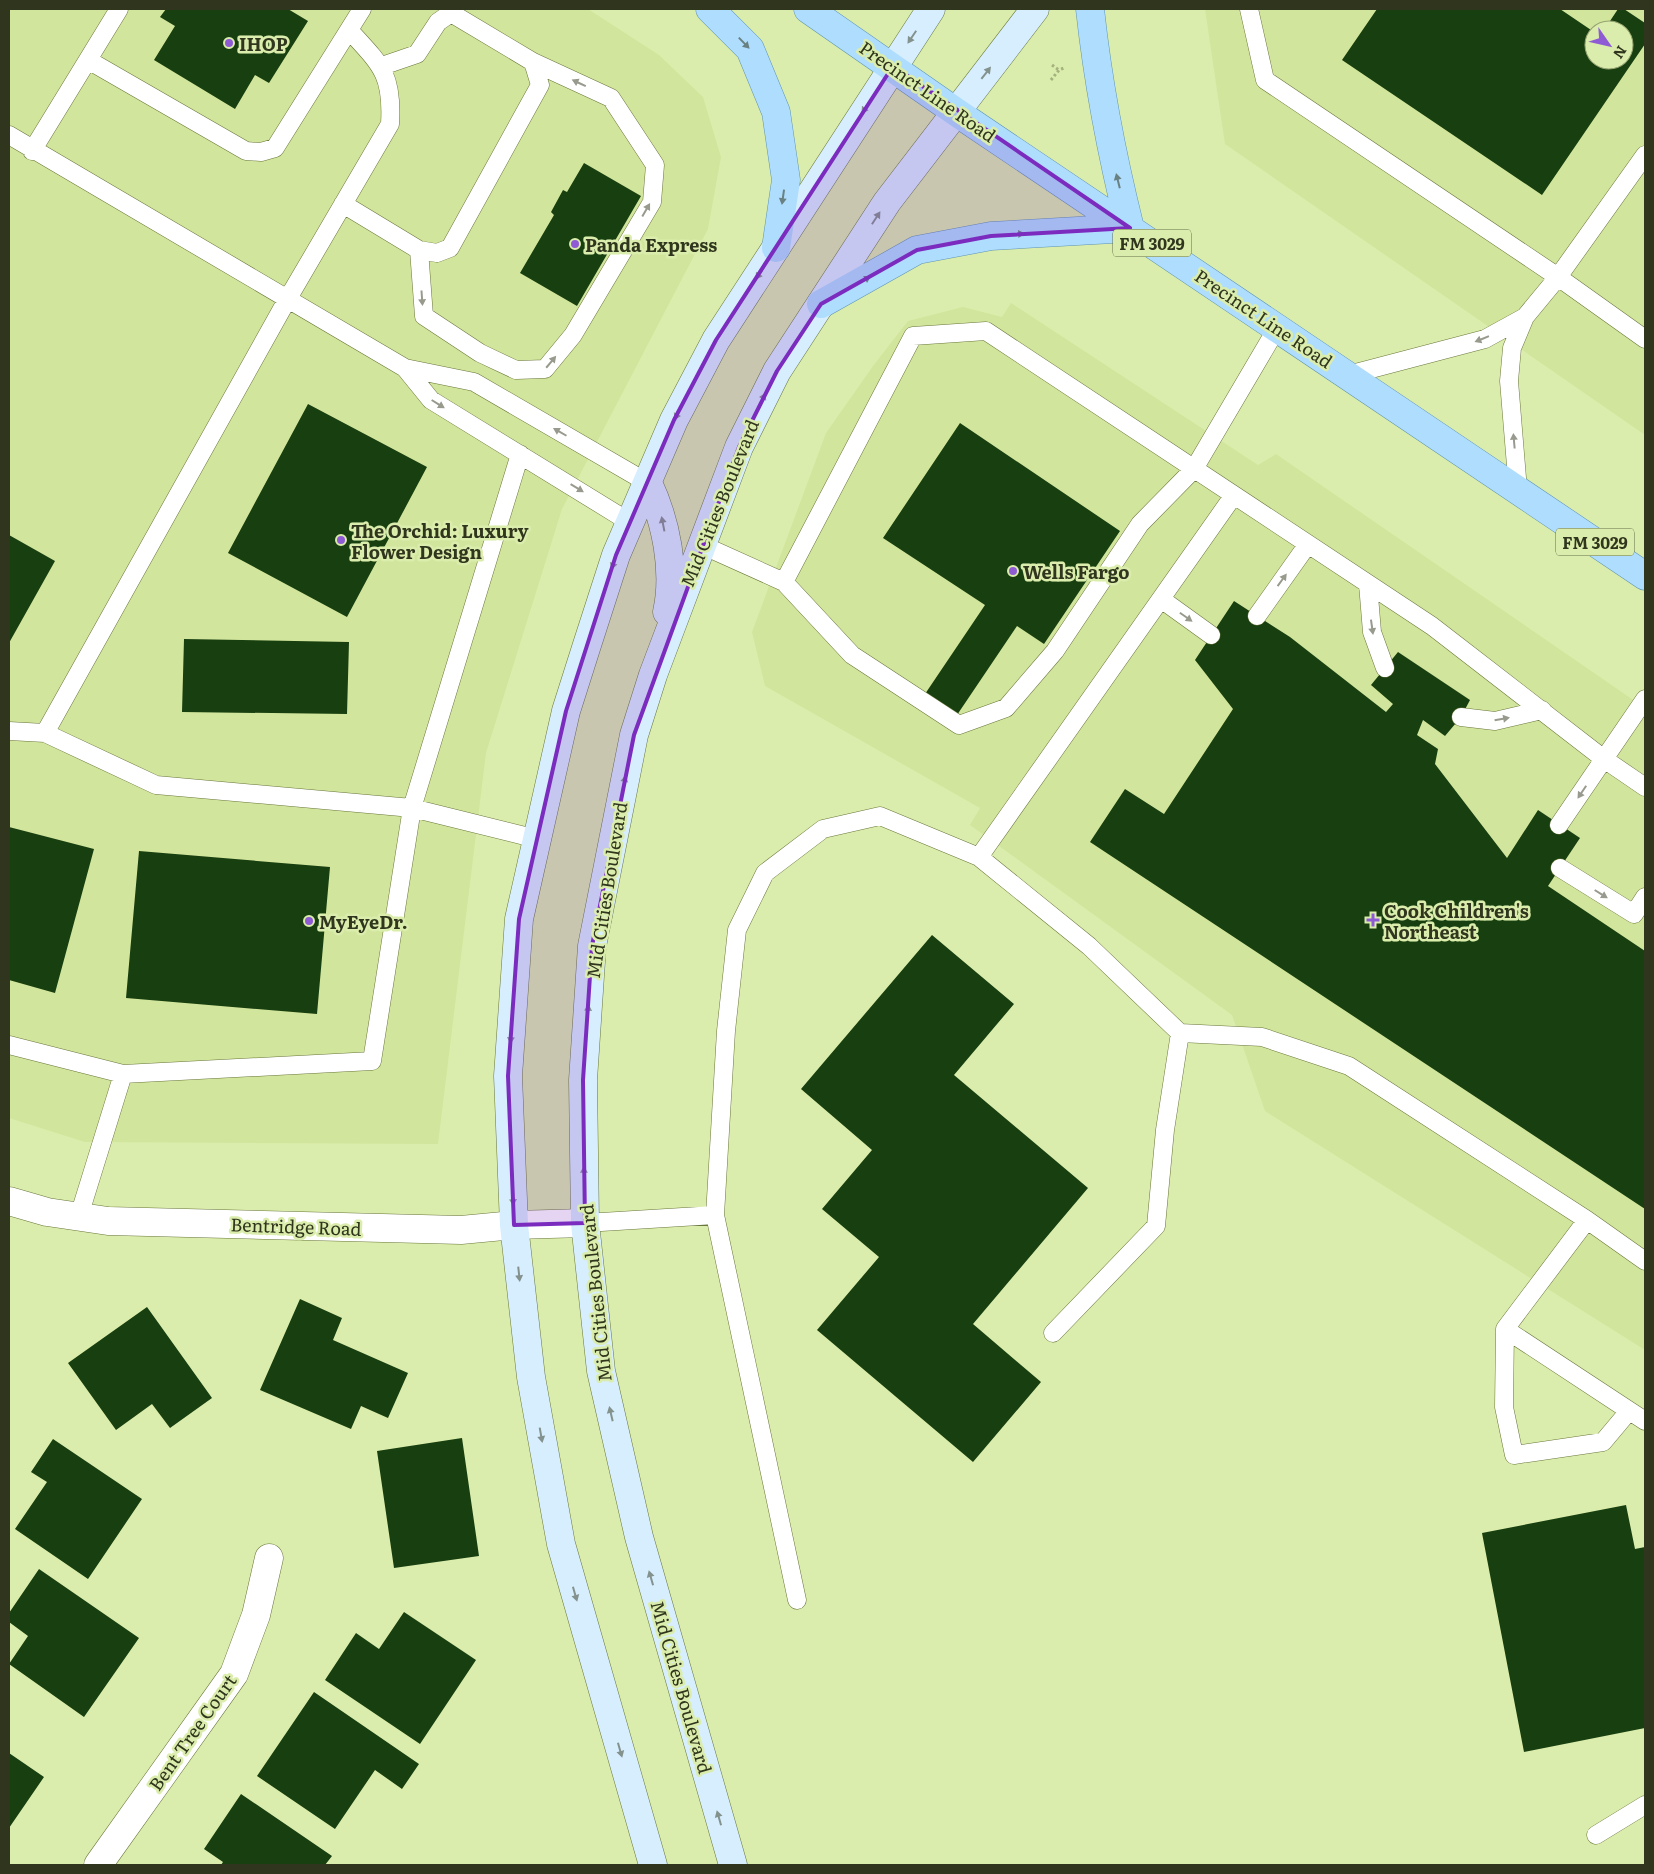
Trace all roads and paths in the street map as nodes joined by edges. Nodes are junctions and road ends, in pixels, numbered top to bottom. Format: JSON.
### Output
{"nodes":[{"id":1,"x":118,"y":9,"type":"edge"},
{"id":2,"x":362,"y":9,"type":"edge"},
{"id":3,"x":710,"y":9,"type":"edge"},
{"id":4,"x":808,"y":9,"type":"edge"},
{"id":5,"x":931,"y":9,"type":"edge"},
{"id":6,"x":1035,"y":9,"type":"edge"},
{"id":7,"x":1090,"y":9,"type":"edge"},
{"id":8,"x":1249,"y":9,"type":"edge"},
{"id":9,"x":348,"y":30,"type":"junction"},
{"id":10,"x":88,"y":60,"type":"junction"},
{"id":11,"x":533,"y":62,"type":"junction"},
{"id":12,"x":1052,"y":65,"type":"dead end"},
{"id":13,"x":382,"y":66,"type":"junction"},
{"id":14,"x":893,"y":66,"type":"junction"},
{"id":15,"x":1051,"y":80,"type":"dead end"},
{"id":16,"x":956,"y":112,"type":"junction"},
{"id":17,"x":9,"y":135,"type":"edge"},
{"id":18,"x":32,"y":151,"type":"junction"},
{"id":19,"x":1645,"y":155,"type":"edge"},
{"id":20,"x":343,"y":204,"type":"junction"},
{"id":21,"x":1130,"y":228,"type":"junction"},
{"id":22,"x":776,"y":248,"type":"junction"},
{"id":23,"x":420,"y":250,"type":"junction"},
{"id":24,"x":1558,"y":277,"type":"junction"},
{"id":25,"x":287,"y":300,"type":"junction"},
{"id":26,"x":821,"y":304,"type":"junction"},
{"id":27,"x":1525,"y":317,"type":"junction"},
{"id":28,"x":1277,"y":328,"type":"junction"},
{"id":29,"x":1645,"y":339,"type":"edge"},
{"id":30,"x":405,"y":368,"type":"junction"},
{"id":31,"x":1348,"y":375,"type":"junction"},
{"id":32,"x":520,"y":454,"type":"junction"},
{"id":33,"x":1194,"y":469,"type":"junction"},
{"id":34,"x":648,"y":483,"type":"junction"},
{"id":35,"x":1518,"y":490,"type":"junction"},
{"id":36,"x":1234,"y":495,"type":"junction"},
{"id":37,"x":631,"y":523,"type":"junction"},
{"id":38,"x":1308,"y":544,"type":"junction"},
{"id":39,"x":702,"y":545,"type":"junction"},
{"id":40,"x":1645,"y":576,"type":"edge"},
{"id":41,"x":784,"y":582,"type":"junction"},
{"id":42,"x":1368,"y":584,"type":"junction"},
{"id":43,"x":1161,"y":599,"type":"junction"},
{"id":44,"x":1257,"y":616,"type":"dead end"},
{"id":45,"x":1212,"y":635,"type":"dead end"},
{"id":46,"x":1385,"y":668,"type":"dead end"},
{"id":47,"x":653,"y":675,"type":"junction"},
{"id":48,"x":1645,"y":699,"type":"edge"},
{"id":49,"x":1542,"y":710,"type":"junction"},
{"id":50,"x":1461,"y":717,"type":"dead end"},
{"id":51,"x":9,"y":730,"type":"edge"},
{"id":52,"x":45,"y":733,"type":"junction"},
{"id":53,"x":1604,"y":759,"type":"junction"},
{"id":54,"x":1645,"y":787,"type":"edge"},
{"id":55,"x":412,"y":808,"type":"junction"},
{"id":56,"x":1559,"y":825,"type":"dead end"},
{"id":57,"x":537,"y":839,"type":"junction"},
{"id":58,"x":979,"y":857,"type":"junction"},
{"id":59,"x":1560,"y":868,"type":"dead end"},
{"id":60,"x":1645,"y":897,"type":"edge"},
{"id":61,"x":1180,"y":1033,"type":"junction"},
{"id":62,"x":9,"y":1045,"type":"edge"},
{"id":63,"x":123,"y":1074,"type":"junction"},
{"id":64,"x":9,"y":1201,"type":"edge"},
{"id":65,"x":715,"y":1215,"type":"junction"},
{"id":66,"x":79,"y":1216,"type":"junction"},
{"id":67,"x":1586,"y":1220,"type":"junction"},
{"id":68,"x":585,"y":1223,"type":"junction"},
{"id":69,"x":514,"y":1225,"type":"junction"},
{"id":70,"x":1645,"y":1260,"type":"edge"},
{"id":71,"x":1505,"y":1329,"type":"junction"},
{"id":72,"x":1053,"y":1333,"type":"dead end"},
{"id":73,"x":1629,"y":1411,"type":"junction"},
{"id":74,"x":1645,"y":1421,"type":"edge"},
{"id":75,"x":269,"y":1558,"type":"dead end"},
{"id":76,"x":797,"y":1600,"type":"dead end"},
{"id":77,"x":1645,"y":1805,"type":"edge"},
{"id":78,"x":1596,"y":1835,"type":"dead end"},
{"id":79,"x":98,"y":1865,"type":"edge"},
{"id":80,"x":653,"y":1865,"type":"edge"},
{"id":81,"x":733,"y":1865,"type":"edge"}],
"edges":[{"from":1,"to":10,"type":"lane"},
{"from":2,"to":9,"type":"lane"},
{"from":3,"to":22,"type":"main road","one_way":true},
{"from":4,"to":14,"type":"main road","name":"Precinct Line Road","number":"FM 3029"},
{"from":5,"to":14,"type":"main road","one_way":true},
{"from":16,"to":6,"type":"main road","name":"Mid Cities Boulevard","one_way":true},
{"from":21,"to":7,"type":"main road","one_way":true},
{"from":8,"to":24,"type":"lane"},
{"from":9,"to":10,"type":"lane"},
{"from":9,"to":13,"type":"lane"},
{"from":10,"to":18,"type":"lane"},
{"from":11,"to":13,"type":"lane"},
{"from":11,"to":23,"type":"lane"},
{"from":23,"to":11,"type":"lane","one_way":true},
{"from":12,"to":15,"type":"path"},
{"from":13,"to":20,"type":"lane"},
{"from":14,"to":16,"type":"main road","name":"Precinct Line Road","number":"FM 3029"},
{"from":14,"to":22,"type":"main road","one_way":true},
{"from":16,"to":21,"type":"main road","name":"Precinct Line Road","number":"FM 3029"},
{"from":26,"to":16,"type":"main road","name":"Mid Cities Boulevard","one_way":true},
{"from":17,"to":18,"type":"lane"},
{"from":18,"to":25,"type":"lane"},
{"from":19,"to":24,"type":"lane"},
{"from":20,"to":23,"type":"lane"},
{"from":20,"to":25,"type":"lane"},
{"from":26,"to":21,"type":"main road","one_way":true},
{"from":21,"to":28,"type":"main road","name":"Precinct Line Road","number":"FM 3029"},
{"from":22,"to":34,"type":"main road","one_way":true},
{"from":24,"to":27,"type":"lane"},
{"from":24,"to":29,"type":"lane"},
{"from":25,"to":30,"type":"lane"},
{"from":25,"to":52,"type":"lane"},
{"from":39,"to":26,"type":"main road","name":"Mid Cities Boulevard","one_way":true},
{"from":27,"to":31,"type":"lane","one_way":true},
{"from":35,"to":27,"type":"lane","one_way":true},
{"from":28,"to":31,"type":"main road","name":"Precinct Line Road","number":"FM 3029"},
{"from":28,"to":33,"type":"lane"},
{"from":30,"to":32,"type":"lane","one_way":true},
{"from":34,"to":30,"type":"lane","one_way":true},
{"from":31,"to":35,"type":"main road","name":"Precinct Line Road","number":"FM 3029"},
{"from":32,"to":37,"type":"lane","one_way":true},
{"from":32,"to":55,"type":"lane"},
{"from":33,"to":36,"type":"lane"},
{"from":33,"to":41,"type":"lane"},
{"from":33,"to":41,"type":"lane"},
{"from":34,"to":37,"type":"main road"},
{"from":47,"to":34,"type":"main road","one_way":true},
{"from":35,"to":40,"type":"main road","name":"Precinct Line Road","number":"FM 3029"},
{"from":36,"to":38,"type":"lane"},
{"from":36,"to":43,"type":"lane"},
{"from":37,"to":57,"type":"main road","one_way":true},
{"from":38,"to":42,"type":"lane"},
{"from":44,"to":38,"type":"lane","one_way":true},
{"from":39,"to":41,"type":"lane"},
{"from":39,"to":47,"type":"main road","name":"Mid Cities Boulevard"},
{"from":42,"to":46,"type":"lane","one_way":true},
{"from":42,"to":49,"type":"lane"},
{"from":43,"to":45,"type":"lane","one_way":true},
{"from":43,"to":58,"type":"lane"},
{"from":68,"to":47,"type":"main road","name":"Mid Cities Boulevard","one_way":true},
{"from":48,"to":53,"type":"lane"},
{"from":50,"to":49,"type":"lane","one_way":true},
{"from":49,"to":53,"type":"lane"},
{"from":51,"to":52,"type":"lane"},
{"from":52,"to":55,"type":"lane"},
{"from":53,"to":54,"type":"lane"},
{"from":53,"to":56,"type":"lane","one_way":true},
{"from":55,"to":57,"type":"lane"},
{"from":55,"to":63,"type":"lane"},
{"from":57,"to":69,"type":"main road","one_way":true},
{"from":58,"to":61,"type":"lane"},
{"from":58,"to":65,"type":"lane"},
{"from":59,"to":60,"type":"lane","one_way":true},
{"from":61,"to":67,"type":"lane"},
{"from":61,"to":72,"type":"lane"},
{"from":62,"to":63,"type":"lane"},
{"from":63,"to":66,"type":"lane"},
{"from":64,"to":66,"type":"street","name":"Bentridge Road"},
{"from":65,"to":68,"type":"lane"},
{"from":65,"to":76,"type":"lane"},
{"from":66,"to":69,"type":"street","name":"Bentridge Road"},
{"from":67,"to":70,"type":"lane"},
{"from":67,"to":71,"type":"lane"},
{"from":68,"to":69,"type":"street","name":"Bentridge Road"},
{"from":81,"to":68,"type":"main road","name":"Mid Cities Boulevard","one_way":true},
{"from":69,"to":80,"type":"main road","one_way":true},
{"from":71,"to":73,"type":"lane"},
{"from":71,"to":73,"type":"lane"},
{"from":73,"to":74,"type":"lane"},
{"from":75,"to":79,"type":"street","name":"Bent Tree Court"},
{"from":77,"to":78,"type":"lane"}]}
